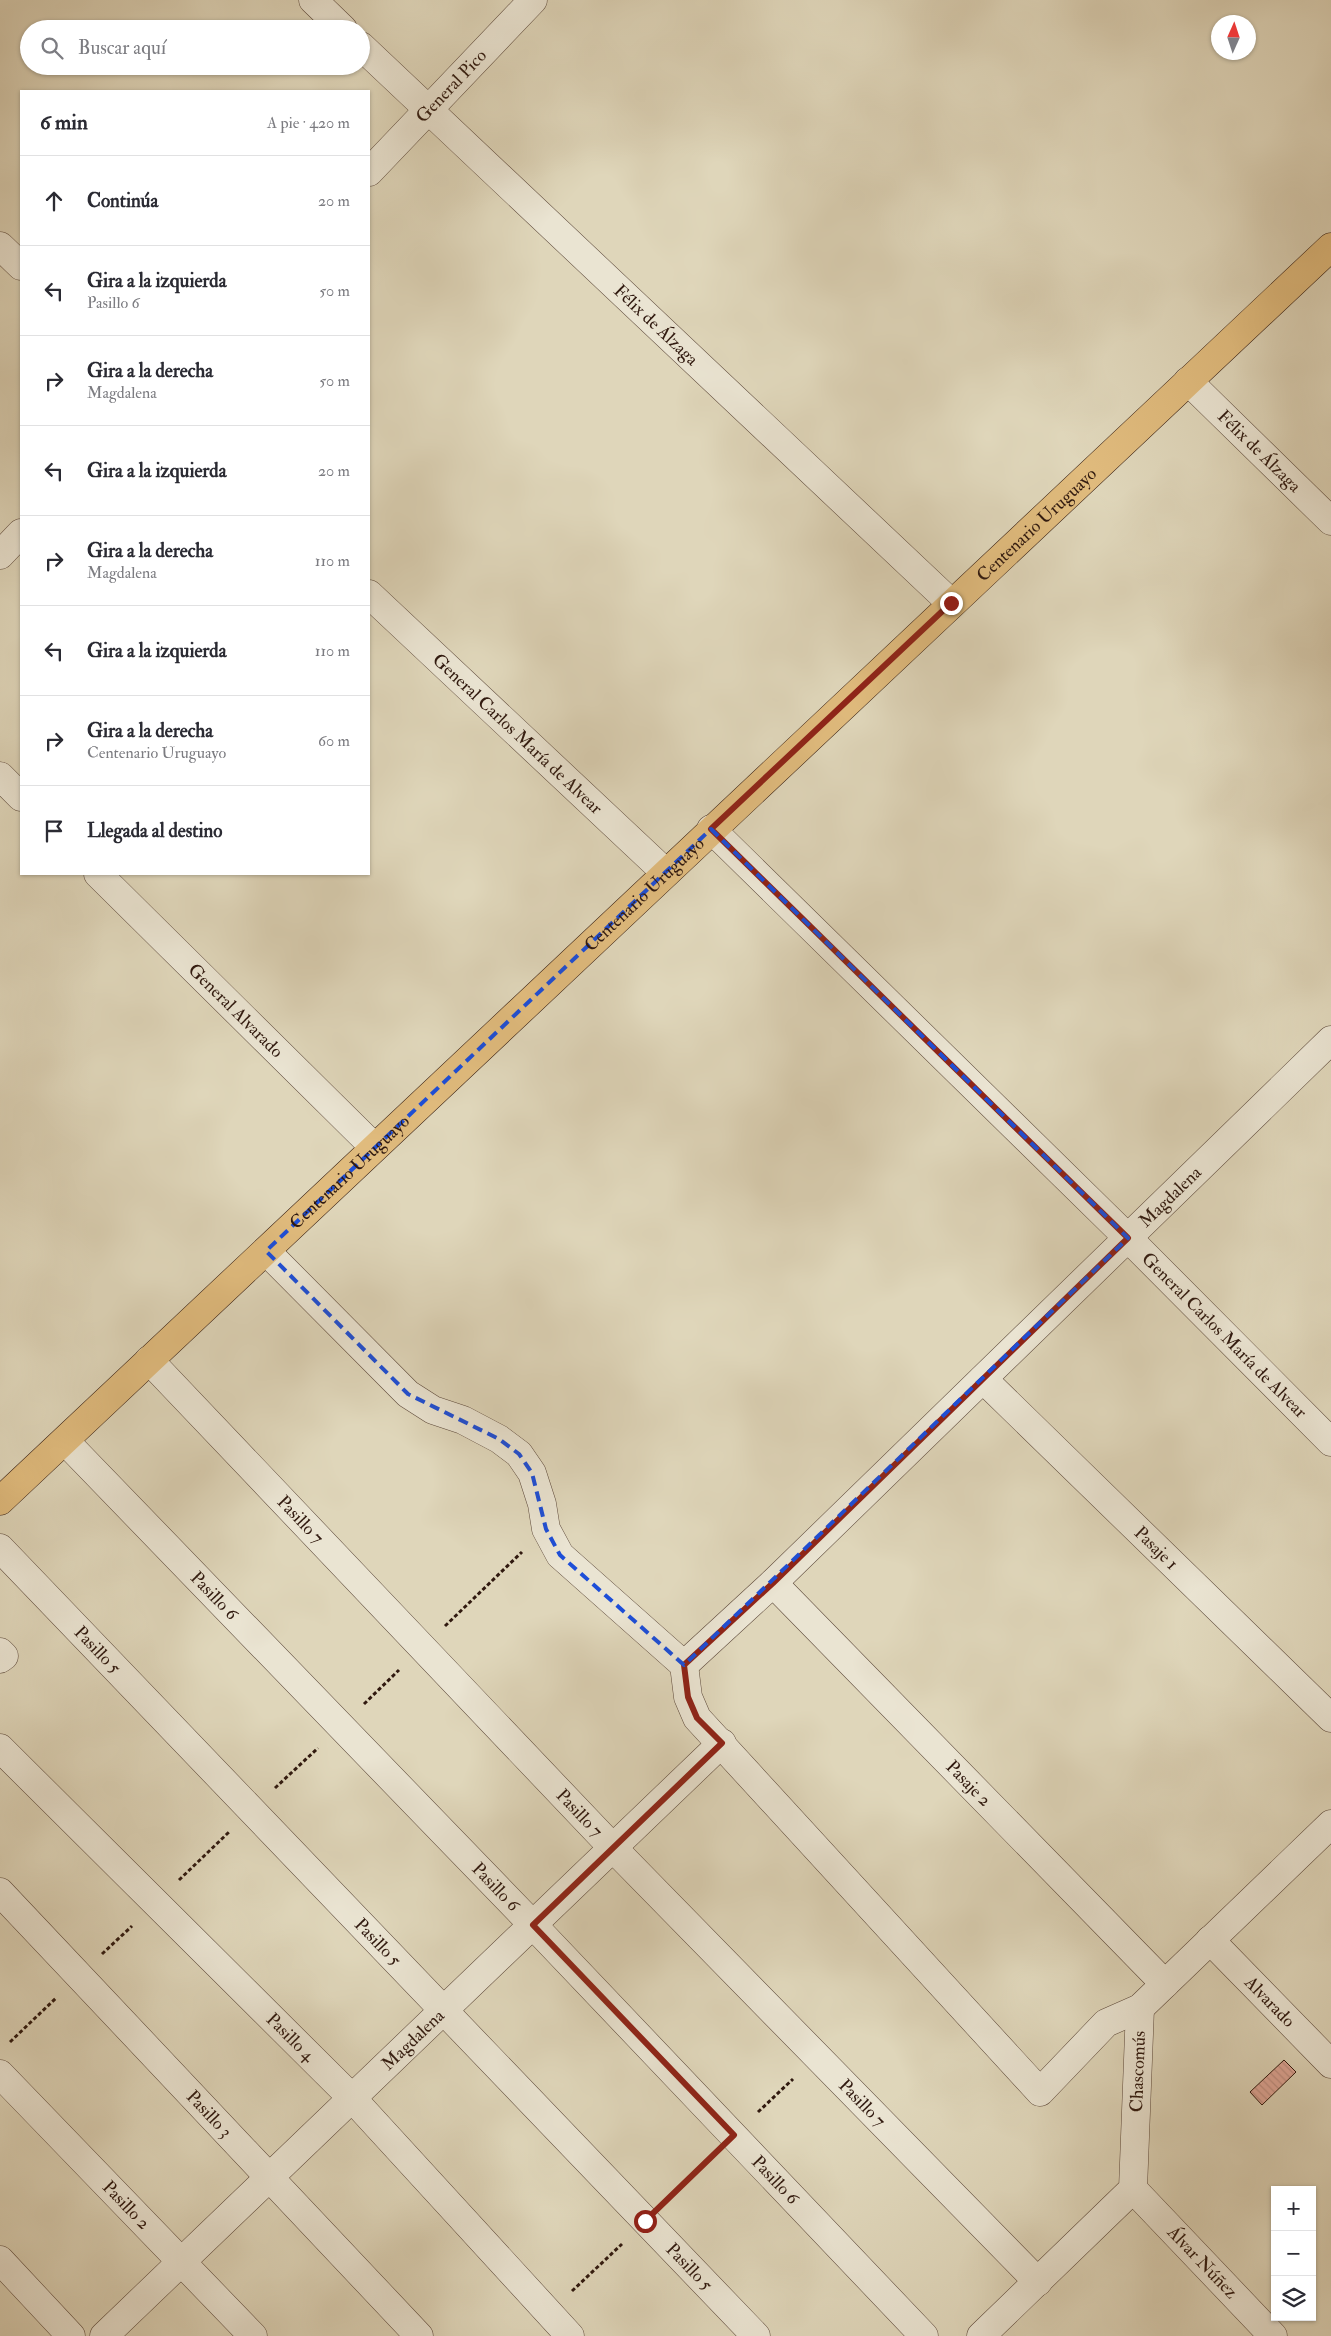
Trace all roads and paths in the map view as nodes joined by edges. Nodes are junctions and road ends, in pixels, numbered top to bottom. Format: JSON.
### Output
{"nodes":[{"id":1,"x":313,"y":0,"type":"edge"},
{"id":2,"x":533,"y":0,"type":"edge"},
{"id":3,"x":334,"y":20,"type":"edge"},
{"id":4,"x":370,"y":55,"type":"edge"},
{"id":5,"x":428,"y":110,"type":"junction"},
{"id":6,"x":370,"y":171,"type":"edge"},
{"id":7,"x":0,"y":246,"type":"edge"},
{"id":8,"x":1331,"y":246,"type":"edge"},
{"id":9,"x":20,"y":265,"type":"edge"},
{"id":10,"x":1188,"y":380,"type":"junction"},
{"id":11,"x":1331,"y":521,"type":"edge"},
{"id":12,"x":20,"y":534,"type":"edge"},
{"id":13,"x":0,"y":555,"type":"edge"},
{"id":14,"x":370,"y":595,"type":"edge"},
{"id":15,"x":951,"y":603,"type":"junction"},
{"id":16,"x":0,"y":776,"type":"edge"},
{"id":17,"x":20,"y":796,"type":"edge"},
{"id":18,"x":711,"y":829,"type":"junction"},
{"id":19,"x":666,"y":872,"type":"junction"},
{"id":20,"x":99,"y":875,"type":"edge"},
{"id":21,"x":1331,"y":1040,"type":"edge"},
{"id":22,"x":374,"y":1147,"type":"junction"},
{"id":23,"x":1128,"y":1238,"type":"junction"},
{"id":24,"x":266,"y":1251,"type":"junction"},
{"id":25,"x":149,"y":1360,"type":"junction"},
{"id":26,"x":983,"y":1379,"type":"junction"},
{"id":27,"x":65,"y":1441,"type":"junction"},
{"id":28,"x":1331,"y":1442,"type":"edge"},
{"id":29,"x":0,"y":1501,"type":"edge"},
{"id":30,"x":0,"y":1548,"type":"edge"},
{"id":31,"x":773,"y":1583,"type":"junction"},
{"id":32,"x":0,"y":1652,"type":"edge"},
{"id":33,"x":0,"y":1659,"type":"edge"},
{"id":34,"x":684,"y":1665,"type":"junction"},
{"id":35,"x":1331,"y":1718,"type":"edge"},
{"id":36,"x":722,"y":1743,"type":"junction"},
{"id":37,"x":0,"y":1748,"type":"edge"},
{"id":38,"x":1331,"y":1824,"type":"edge"},
{"id":39,"x":613,"y":1848,"type":"junction"},
{"id":40,"x":0,"y":1892,"type":"edge"},
{"id":41,"x":533,"y":1925,"type":"junction"},
{"id":42,"x":1210,"y":1940,"type":"junction"},
{"id":43,"x":1165,"y":1984,"type":"junction"},
{"id":44,"x":1140,"y":2008,"type":"junction"},
{"id":45,"x":444,"y":2010,"type":"junction"},
{"id":46,"x":817,"y":2056,"type":"junction"},
{"id":47,"x":1331,"y":2064,"type":"edge"},
{"id":48,"x":0,"y":2074,"type":"edge"},
{"id":49,"x":352,"y":2097,"type":"junction"},
{"id":50,"x":734,"y":2135,"type":"junction"},
{"id":51,"x":269,"y":2178,"type":"junction"},
{"id":52,"x":1133,"y":2189,"type":"junction"},
{"id":53,"x":645,"y":2221,"type":"junction"},
{"id":54,"x":0,"y":2260,"type":"edge"},
{"id":55,"x":181,"y":2262,"type":"junction"},
{"id":56,"x":1038,"y":2282,"type":"junction"},
{"id":57,"x":549,"y":2314,"type":"junction"},
{"id":58,"x":71,"y":2336,"type":"edge"},
{"id":59,"x":104,"y":2336,"type":"edge"},
{"id":60,"x":253,"y":2336,"type":"edge"},
{"id":61,"x":419,"y":2336,"type":"edge"},
{"id":62,"x":570,"y":2336,"type":"edge"},
{"id":63,"x":756,"y":2336,"type":"edge"},
{"id":64,"x":924,"y":2336,"type":"edge"},
{"id":65,"x":981,"y":2336,"type":"edge"},
{"id":66,"x":1274,"y":2336,"type":"edge"}],
"edges":[{"from":1,"to":3,"type":"street"},
{"from":2,"to":5,"type":"street","name":"General Pico"},
{"from":4,"to":5,"type":"street","name":"Félix de Álzaga"},
{"from":5,"to":6,"type":"street","name":"General Pico"},
{"from":5,"to":15,"type":"street","name":"Félix de Álzaga"},
{"from":7,"to":9,"type":"street"},
{"from":8,"to":10,"type":"main road","name":"Centenario Uruguayo"},
{"from":10,"to":11,"type":"street","name":"Félix de Álzaga"},
{"from":10,"to":15,"type":"main road","name":"Centenario Uruguayo"},
{"from":12,"to":13,"type":"street"},
{"from":14,"to":19,"type":"street","name":"General Carlos María de Alvear"},
{"from":15,"to":18,"type":"main road","name":"Centenario Uruguayo"},
{"from":16,"to":17,"type":"street"},
{"from":18,"to":19,"type":"main road","name":"Centenario Uruguayo"},
{"from":18,"to":23,"type":"street","name":"General Carlos María de Alvear"},
{"from":19,"to":22,"type":"main road","name":"Centenario Uruguayo"},
{"from":20,"to":22,"type":"street","name":"General Alvarado"},
{"from":21,"to":23,"type":"street","name":"Magdalena"},
{"from":22,"to":24,"type":"main road","name":"Centenario Uruguayo"},
{"from":23,"to":26,"type":"street","name":"Magdalena"},
{"from":23,"to":28,"type":"street","name":"General Carlos María de Alvear"},
{"from":24,"to":25,"type":"main road","name":"Centenario Uruguayo"},
{"from":24,"to":34,"type":"street"},
{"from":25,"to":27,"type":"main road","name":"Centenario Uruguayo"},
{"from":25,"to":39,"type":"street","name":"Pasillo 7"},
{"from":26,"to":31,"type":"street","name":"Magdalena"},
{"from":26,"to":35,"type":"street","name":"Pasaje 1"},
{"from":27,"to":29,"type":"main road","name":"Centenario Uruguayo"},
{"from":27,"to":41,"type":"street","name":"Pasillo 6"},
{"from":30,"to":45,"type":"street","name":"Pasillo 5"},
{"from":31,"to":34,"type":"street","name":"Magdalena"},
{"from":31,"to":43,"type":"street","name":"Pasaje 2"},
{"from":32,"to":33,"type":"street"},
{"from":34,"to":36,"type":"street"},
{"from":36,"to":39,"type":"street","name":"Magdalena"},
{"from":36,"to":44,"type":"street"},
{"from":37,"to":49,"type":"street","name":"Pasillo 4"},
{"from":38,"to":42,"type":"street","name":"Chascomús"},
{"from":39,"to":41,"type":"street","name":"Magdalena"},
{"from":39,"to":46,"type":"street","name":"Pasillo 7"},
{"from":40,"to":51,"type":"street","name":"Pasillo 3"},
{"from":41,"to":45,"type":"street","name":"Magdalena"},
{"from":41,"to":50,"type":"street","name":"Pasillo 6"},
{"from":42,"to":43,"type":"street","name":"Chascomús"},
{"from":42,"to":47,"type":"street","name":"Alvarado"},
{"from":43,"to":44,"type":"street","name":"Chascomús"},
{"from":44,"to":52,"type":"street","name":"Chascomús"},
{"from":45,"to":49,"type":"street","name":"Magdalena"},
{"from":45,"to":53,"type":"street","name":"Pasillo 5"},
{"from":46,"to":50,"type":"path"},
{"from":46,"to":56,"type":"street","name":"Pasillo 7"},
{"from":48,"to":55,"type":"street","name":"Pasillo 2"},
{"from":49,"to":51,"type":"street","name":"Magdalena"},
{"from":49,"to":57,"type":"street","name":"Pasillo 4"},
{"from":50,"to":53,"type":"path"},
{"from":50,"to":64,"type":"street","name":"Pasillo 6"},
{"from":51,"to":55,"type":"street","name":"Magdalena"},
{"from":51,"to":61,"type":"street","name":"Pasillo 3"},
{"from":52,"to":56,"type":"street"},
{"from":52,"to":66,"type":"street","name":"Álvar Núñez"},
{"from":53,"to":57,"type":"path"},
{"from":53,"to":63,"type":"street","name":"Pasillo 5"},
{"from":54,"to":58,"type":"street"},
{"from":55,"to":59,"type":"street","name":"Magdalena"},
{"from":55,"to":60,"type":"street","name":"Pasillo 2"},
{"from":56,"to":65,"type":"street"},
{"from":57,"to":62,"type":"street","name":"Pasillo 4"}]}
